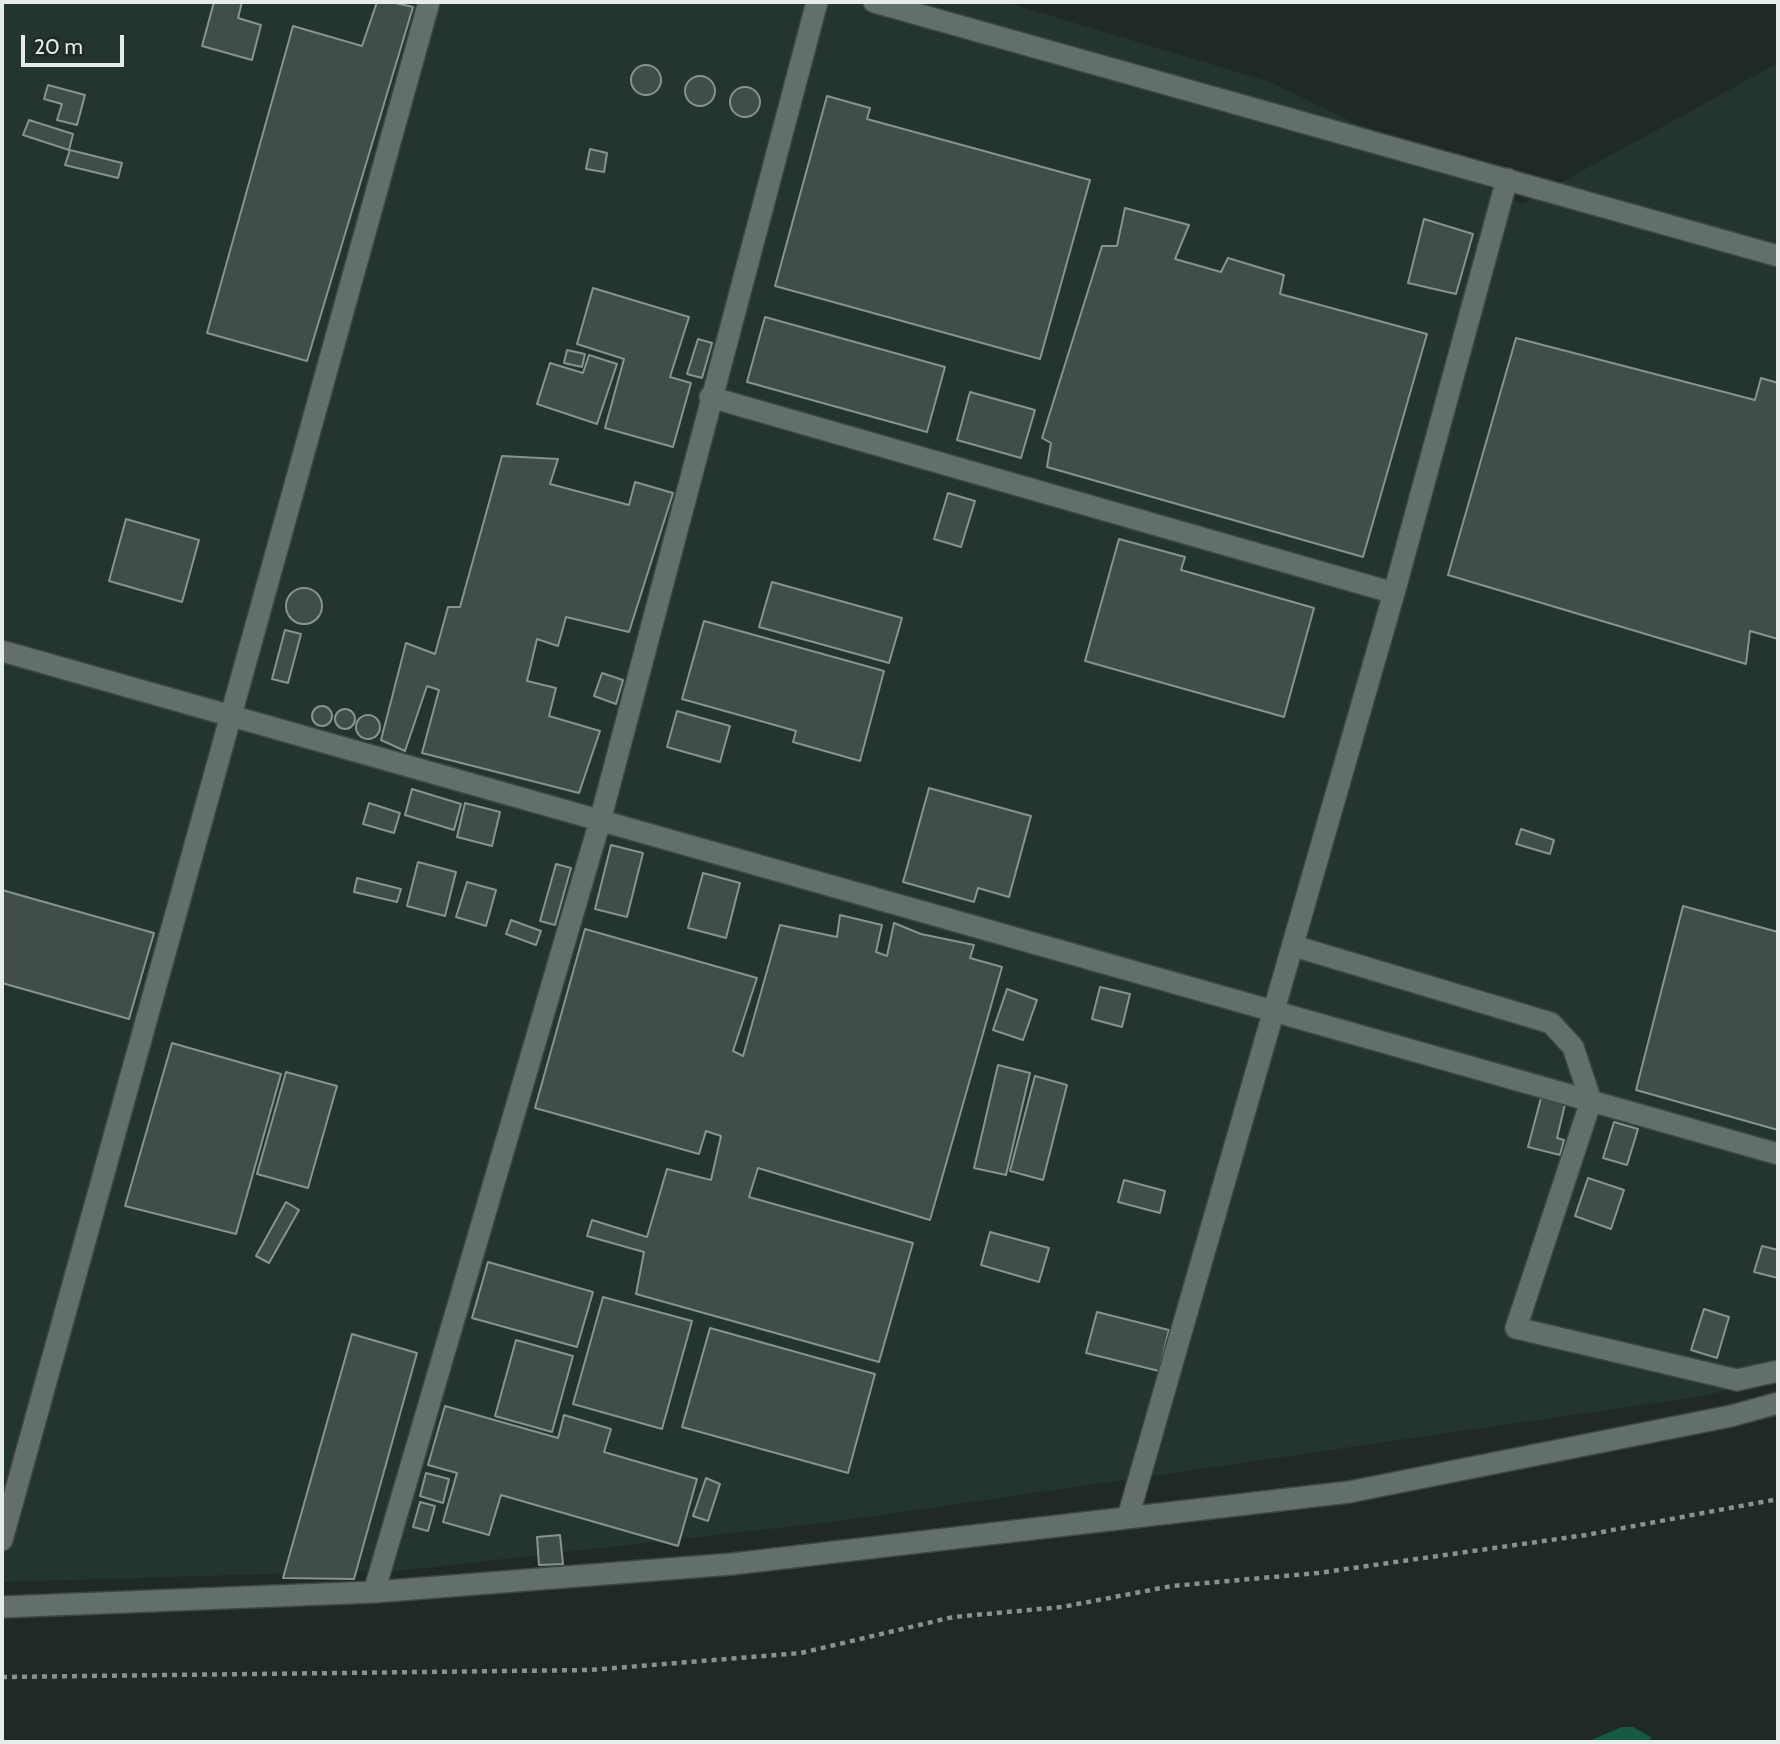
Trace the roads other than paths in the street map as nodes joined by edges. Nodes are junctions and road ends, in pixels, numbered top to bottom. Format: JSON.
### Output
{"nodes":[{"id":1,"x":429,"y":2,"type":"edge"},
{"id":2,"x":817,"y":2,"type":"edge"},
{"id":3,"x":874,"y":2,"type":"edge"},
{"id":4,"x":1507,"y":179,"type":"junction"},
{"id":5,"x":1778,"y":256,"type":"edge"},
{"id":6,"x":710,"y":397,"type":"junction"},
{"id":7,"x":1394,"y":593,"type":"junction"},
{"id":8,"x":2,"y":651,"type":"edge"},
{"id":9,"x":232,"y":716,"type":"junction"},
{"id":10,"x":600,"y":821,"type":"junction"},
{"id":11,"x":1294,"y":946,"type":"junction"},
{"id":12,"x":1275,"y":1011,"type":"junction"},
{"id":13,"x":1591,"y":1101,"type":"junction"},
{"id":14,"x":1778,"y":1154,"type":"edge"},
{"id":15,"x":1778,"y":1371,"type":"edge"},
{"id":16,"x":1778,"y":1403,"type":"edge"},
{"id":17,"x":1128,"y":1517,"type":"junction"},
{"id":18,"x":2,"y":1540,"type":"edge"},
{"id":19,"x":374,"y":1592,"type":"junction"},
{"id":20,"x":2,"y":1607,"type":"edge"}],
"edges":[{"from":1,"to":9,"type":"street"},
{"from":2,"to":6,"type":"street"},
{"from":3,"to":4,"type":"street"},
{"from":4,"to":5,"type":"street"},
{"from":4,"to":7,"type":"street"},
{"from":6,"to":7,"type":"street"},
{"from":6,"to":10,"type":"street"},
{"from":7,"to":11,"type":"street"},
{"from":8,"to":9,"type":"street"},
{"from":9,"to":10,"type":"street"},
{"from":9,"to":18,"type":"street"},
{"from":10,"to":12,"type":"street"},
{"from":10,"to":19,"type":"street"},
{"from":11,"to":12,"type":"street"},
{"from":11,"to":13,"type":"street"},
{"from":12,"to":13,"type":"street"},
{"from":12,"to":17,"type":"street"},
{"from":13,"to":14,"type":"street"},
{"from":13,"to":15,"type":"street"},
{"from":16,"to":17,"type":"street"},
{"from":17,"to":19,"type":"street"},
{"from":19,"to":20,"type":"street"}]}
